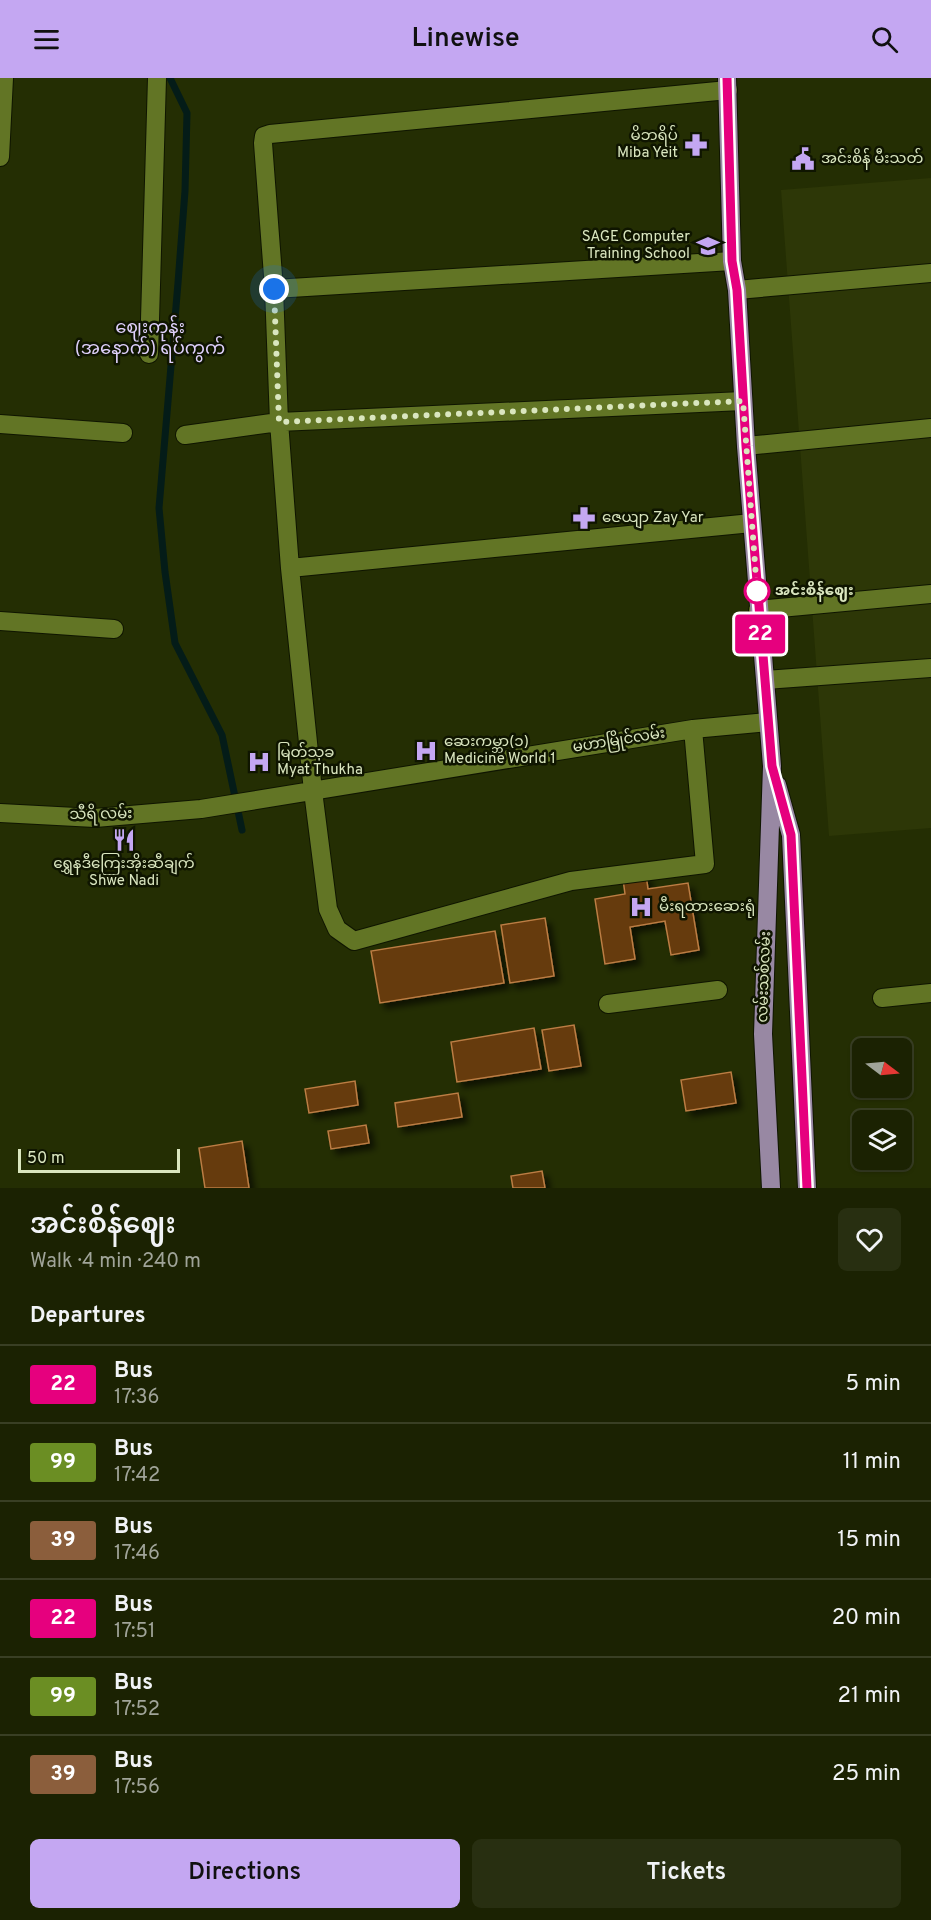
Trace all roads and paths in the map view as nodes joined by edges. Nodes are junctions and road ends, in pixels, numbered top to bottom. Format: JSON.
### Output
{"nodes":[{"id":1,"x":4,"y":78,"type":"edge"},
{"id":2,"x":157,"y":78,"type":"edge"},
{"id":3,"x":727,"y":84,"type":"edge"},
{"id":4,"x":0,"y":157,"type":"edge"},
{"id":5,"x":732,"y":261,"type":"junction"},
{"id":6,"x":931,"y":273,"type":"edge"},
{"id":7,"x":274,"y":289,"type":"junction"},
{"id":8,"x":737,"y":290,"type":"junction"},
{"id":9,"x":149,"y":354,"type":"dead end"},
{"id":10,"x":743,"y":401,"type":"junction"},
{"id":11,"x":279,"y":422,"type":"junction"},
{"id":12,"x":0,"y":424,"type":"edge"},
{"id":13,"x":931,"y":428,"type":"edge"},
{"id":14,"x":123,"y":433,"type":"dead end"},
{"id":15,"x":185,"y":435,"type":"dead end"},
{"id":16,"x":746,"y":446,"type":"junction"},
{"id":17,"x":752,"y":523,"type":"junction"},
{"id":18,"x":290,"y":568,"type":"junction"},
{"id":19,"x":931,"y":594,"type":"edge"},
{"id":20,"x":758,"y":610,"type":"junction"},
{"id":21,"x":0,"y":621,"type":"edge"},
{"id":22,"x":114,"y":629,"type":"dead end"},
{"id":23,"x":931,"y":668,"type":"edge"},
{"id":24,"x":765,"y":680,"type":"junction"},
{"id":25,"x":768,"y":722,"type":"junction"},
{"id":26,"x":693,"y":729,"type":"junction"},
{"id":27,"x":772,"y":766,"type":"junction"},
{"id":28,"x":313,"y":791,"type":"junction"},
{"id":29,"x":257,"y":801,"type":"joint"},
{"id":30,"x":0,"y":813,"type":"edge"},
{"id":31,"x":718,"y":990,"type":"dead end"},
{"id":32,"x":931,"y":993,"type":"edge"},
{"id":33,"x":882,"y":998,"type":"dead end"},
{"id":34,"x":608,"y":1004,"type":"dead end"},
{"id":35,"x":771,"y":1188,"type":"edge"},
{"id":36,"x":807,"y":1188,"type":"edge"}],
"edges":[{"from":1,"to":4,"type":"street"},
{"from":2,"to":9,"type":"street"},
{"from":3,"to":5,"type":"main road","name":"လမ်းသစ်လမ်း"},
{"from":3,"to":7,"type":"street"},
{"from":5,"to":7,"type":"street"},
{"from":5,"to":8,"type":"main road","name":"လမ်းသစ်လမ်း"},
{"from":6,"to":8,"type":"street"},
{"from":7,"to":11,"type":"street"},
{"from":8,"to":10,"type":"main road","name":"လမ်းသစ်လမ်း"},
{"from":10,"to":11,"type":"street"},
{"from":10,"to":16,"type":"main road","name":"လမ်းသစ်လမ်း"},
{"from":11,"to":15,"type":"street"},
{"from":11,"to":18,"type":"street"},
{"from":12,"to":14,"type":"street"},
{"from":13,"to":16,"type":"street"},
{"from":16,"to":17,"type":"main road","name":"လမ်းသစ်လမ်း"},
{"from":17,"to":18,"type":"street"},
{"from":17,"to":20,"type":"main road","name":"လမ်းသစ်လမ်း"},
{"from":18,"to":28,"type":"street"},
{"from":19,"to":20,"type":"street"},
{"from":20,"to":24,"type":"main road","name":"လမ်းသစ်လမ်း"},
{"from":21,"to":22,"type":"street"},
{"from":23,"to":24,"type":"street"},
{"from":24,"to":25,"type":"main road","name":"လမ်းသစ်လမ်း"},
{"from":25,"to":26,"type":"street","name":"မဟာမြိုင်လမ်း"},
{"from":25,"to":27,"type":"main road","name":"လမ်းသစ်လမ်း"},
{"from":26,"to":28,"type":"street","name":"မဟာမြိုင်လမ်း"},
{"from":26,"to":28,"type":"street"},
{"from":27,"to":35,"type":"main road","name":"လမ်းသစ်လမ်း"},
{"from":27,"to":36,"type":"main road","name":"လမ်းသစ်လမ်း"},
{"from":28,"to":29,"type":"street","name":"မဟာမြိုင်လမ်း"},
{"from":29,"to":30,"type":"street","name":"သီရိ လမ်း"},
{"from":31,"to":34,"type":"street"},
{"from":32,"to":33,"type":"street"}]}
